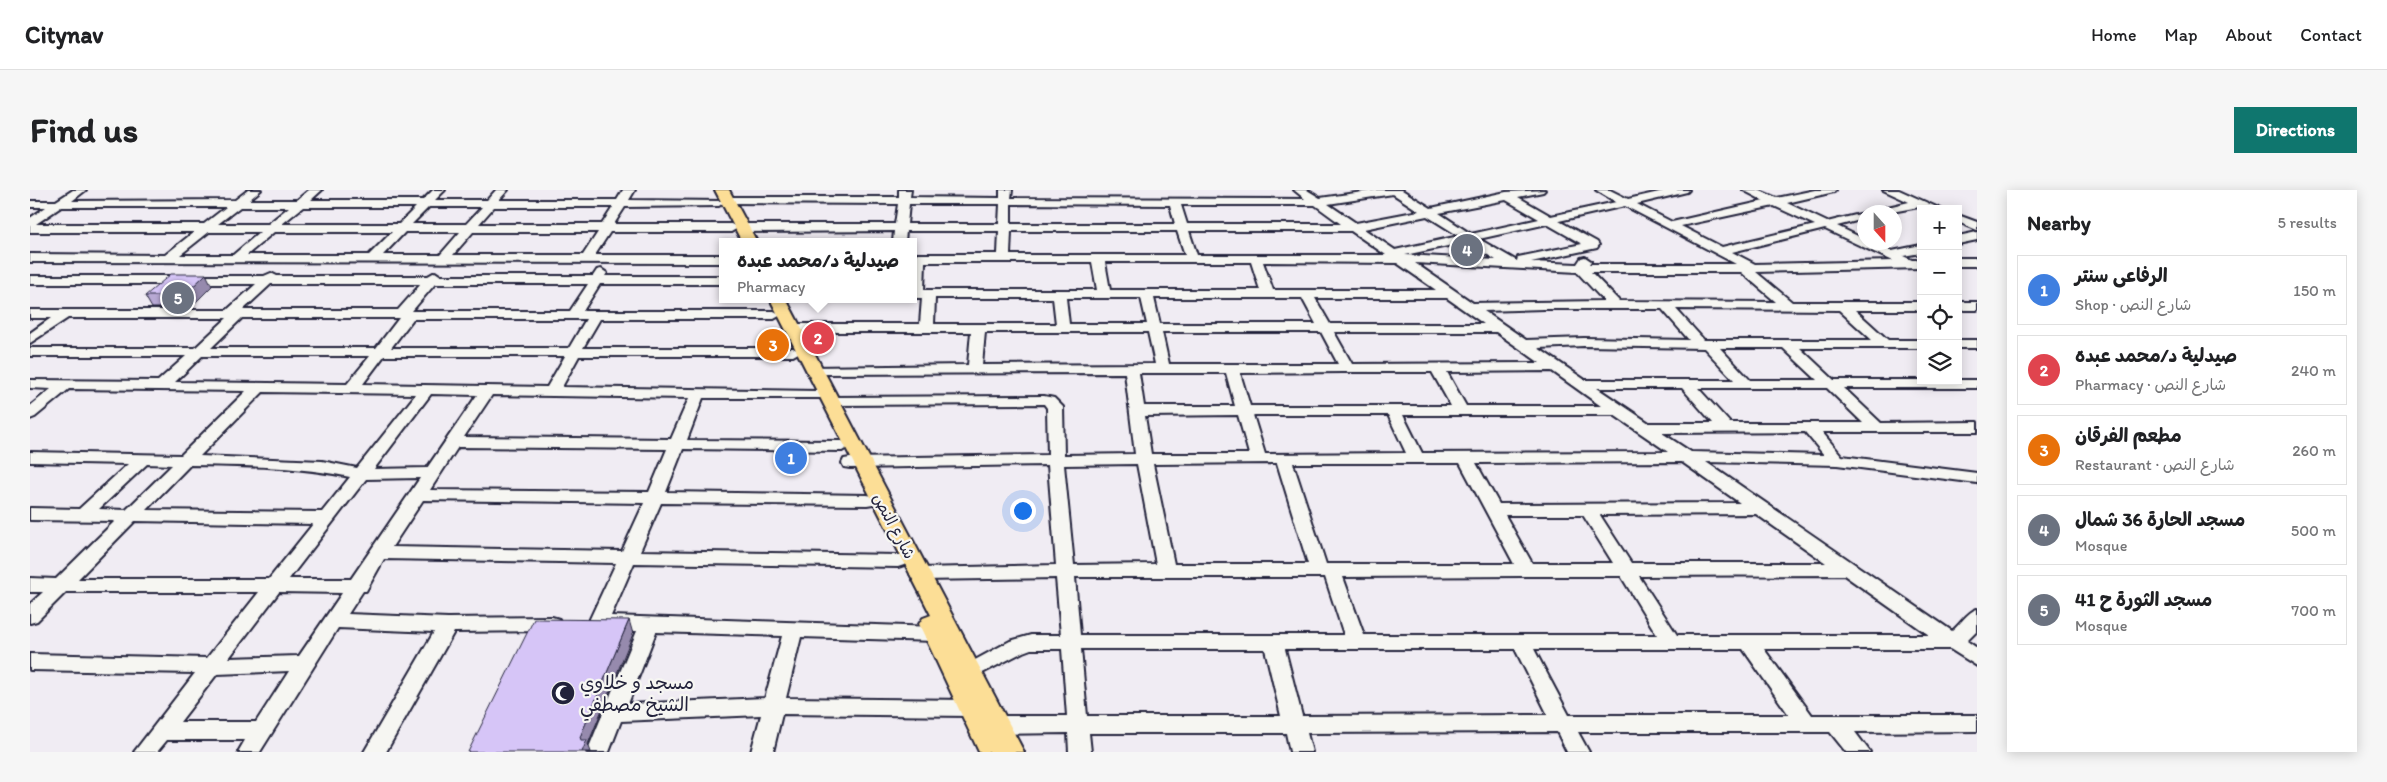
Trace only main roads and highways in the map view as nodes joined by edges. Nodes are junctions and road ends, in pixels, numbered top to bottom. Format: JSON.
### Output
{"nodes":[{"id":1,"x":712,"y":190,"type":"edge"},
{"id":2,"x":723,"y":198,"type":"edge"},
{"id":3,"x":737,"y":233,"type":"edge"},
{"id":4,"x":773,"y":304,"type":"edge"},
{"id":5,"x":824,"y":398,"type":"junction"},
{"id":6,"x":851,"y":457,"type":"junction"},
{"id":7,"x":992,"y":752,"type":"edge"},
{"id":8,"x":1011,"y":752,"type":"edge"}],
"edges":[{"from":1,"to":2,"type":"main road"},
{"from":2,"to":3,"type":"main road"},
{"from":4,"to":5,"type":"main road","name":"شارع النص"},
{"from":4,"to":5,"type":"main road","name":"شارع النص"},
{"from":5,"to":6,"type":"main road","name":"شارع النص"},
{"from":6,"to":7,"type":"main road","name":"شارع النص"},
{"from":6,"to":8,"type":"main road","name":"شارع النص"}]}
